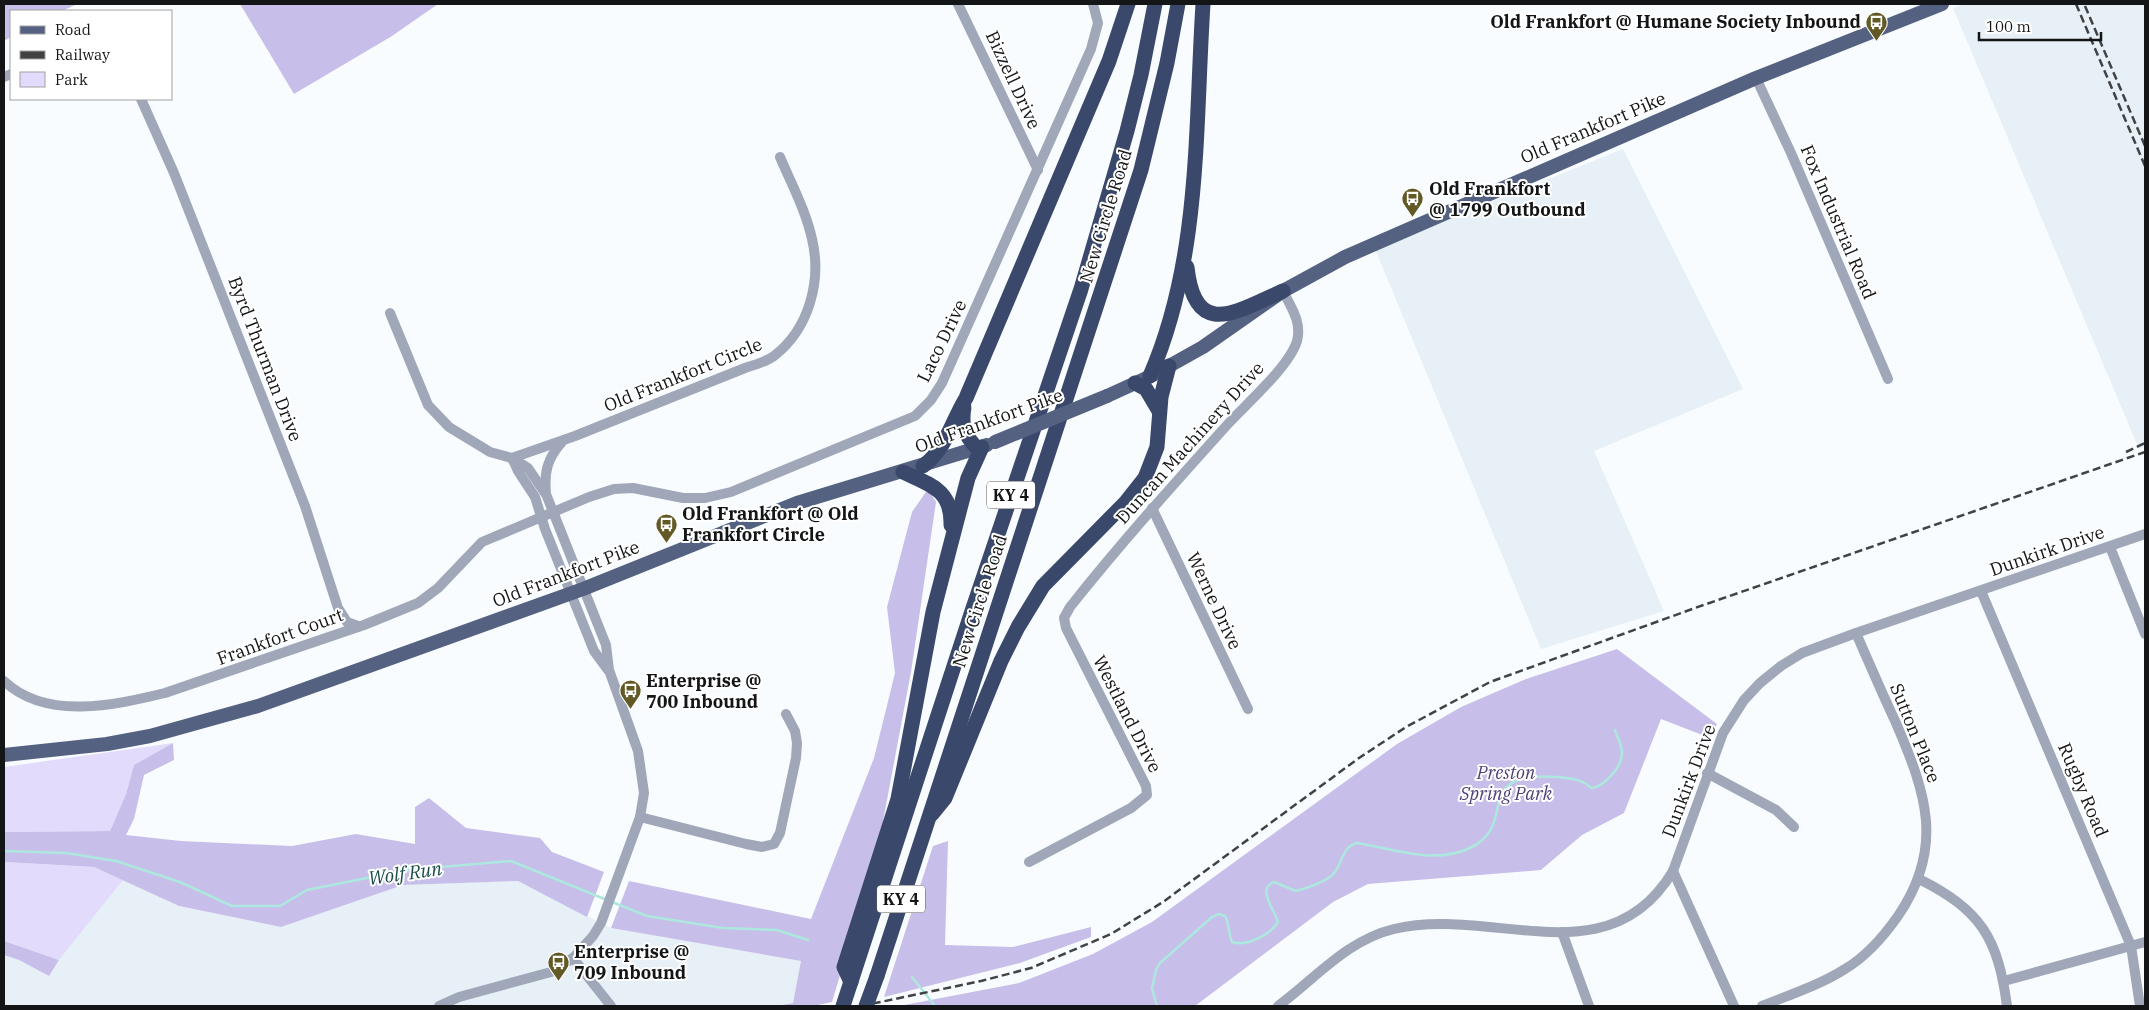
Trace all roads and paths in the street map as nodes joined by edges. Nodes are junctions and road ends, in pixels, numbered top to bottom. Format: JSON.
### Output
{"nodes":[{"id":1,"x":958,"y":4,"type":"edge"},
{"id":2,"x":1093,"y":4,"type":"edge"},
{"id":3,"x":1128,"y":4,"type":"edge"},
{"id":4,"x":1155,"y":4,"type":"edge"},
{"id":5,"x":1178,"y":4,"type":"edge"},
{"id":6,"x":1203,"y":4,"type":"edge"},
{"id":7,"x":1942,"y":4,"type":"edge"},
{"id":8,"x":1756,"y":78,"type":"junction"},
{"id":9,"x":142,"y":100,"type":"edge"},
{"id":10,"x":780,"y":157,"type":"dead end"},
{"id":11,"x":1038,"y":170,"type":"junction"},
{"id":12,"x":1184,"y":253,"type":"junction"},
{"id":13,"x":1283,"y":292,"type":"junction"},
{"id":14,"x":390,"y":313,"type":"dead end"},
{"id":15,"x":1170,"y":366,"type":"junction"},
{"id":16,"x":1150,"y":376,"type":"junction"},
{"id":17,"x":1888,"y":379,"type":"dead end"},
{"id":18,"x":1135,"y":383,"type":"junction"},
{"id":19,"x":966,"y":398,"type":"junction"},
{"id":20,"x":1160,"y":413,"type":"junction"},
{"id":21,"x":562,"y":441,"type":"junction"},
{"id":22,"x":985,"y":446,"type":"junction"},
{"id":23,"x":512,"y":458,"type":"junction"},
{"id":24,"x":923,"y":466,"type":"junction"},
{"id":25,"x":903,"y":472,"type":"junction"},
{"id":26,"x":546,"y":494,"type":"junction"},
{"id":27,"x":1152,"y":508,"type":"junction"},
{"id":28,"x":552,"y":512,"type":"junction"},
{"id":29,"x":541,"y":516,"type":"junction"},
{"id":30,"x":2145,"y":534,"type":"edge"},
{"id":31,"x":951,"y":536,"type":"junction"},
{"id":32,"x":2110,"y":547,"type":"junction"},
{"id":33,"x":1981,"y":590,"type":"junction"},
{"id":34,"x":577,"y":591,"type":"junction"},
{"id":35,"x":1070,"y":607,"type":"joint"},
{"id":36,"x":358,"y":626,"type":"junction"},
{"id":37,"x":1856,"y":633,"type":"junction"},
{"id":38,"x":2145,"y":634,"type":"edge"},
{"id":39,"x":4,"y":681,"type":"edge"},
{"id":40,"x":1248,"y":709,"type":"dead end"},
{"id":41,"x":786,"y":714,"type":"dead end"},
{"id":42,"x":4,"y":754,"type":"edge"},
{"id":43,"x":1707,"y":773,"type":"junction"},
{"id":44,"x":640,"y":817,"type":"junction"},
{"id":45,"x":926,"y":821,"type":"junction"},
{"id":46,"x":1794,"y":827,"type":"dead end"},
{"id":47,"x":1029,"y":862,"type":"dead end"},
{"id":48,"x":1673,"y":871,"type":"junction"},
{"id":49,"x":1919,"y":879,"type":"junction"},
{"id":50,"x":1562,"y":932,"type":"junction"},
{"id":51,"x":2145,"y":942,"type":"edge"},
{"id":52,"x":2131,"y":946,"type":"junction"},
{"id":53,"x":573,"y":958,"type":"junction"},
{"id":54,"x":2004,"y":981,"type":"junction"},
{"id":55,"x":851,"y":982,"type":"junction"},
{"id":56,"x":440,"y":1006,"type":"edge"},
{"id":57,"x":611,"y":1006,"type":"edge"},
{"id":58,"x":843,"y":1006,"type":"edge"},
{"id":59,"x":866,"y":1006,"type":"edge"},
{"id":60,"x":1278,"y":1006,"type":"edge"},
{"id":61,"x":1589,"y":1006,"type":"edge"},
{"id":62,"x":1734,"y":1006,"type":"edge"},
{"id":63,"x":1762,"y":1006,"type":"edge"},
{"id":64,"x":2007,"y":1006,"type":"edge"},
{"id":65,"x":2140,"y":1006,"type":"edge"}],
"edges":[{"from":1,"to":11,"type":"street","name":"Bizzell Drive"},
{"from":2,"to":11,"type":"street","name":"Laco Drive"},
{"from":3,"to":19,"type":"highway"},
{"from":4,"to":55,"type":"highway","name":"New Circle Road","number":"KY 4"},
{"from":5,"to":45,"type":"highway","name":"New Circle Road","number":"KY 4"},
{"from":6,"to":12,"type":"highway"},
{"from":7,"to":8,"type":"main road","name":"Old Frankfort Pike"},
{"from":8,"to":13,"type":"main road","name":"Old Frankfort Pike"},
{"from":8,"to":17,"type":"street","name":"Fox Industrial Road"},
{"from":9,"to":36,"type":"street","name":"Byrd Thurman Drive"},
{"from":10,"to":21,"type":"street","name":"Old Frankfort Circle"},
{"from":11,"to":28,"type":"street","name":"Laco Drive"},
{"from":12,"to":13,"type":"highway"},
{"from":12,"to":16,"type":"highway"},
{"from":13,"to":15,"type":"main road","name":"Old Frankfort Pike"},
{"from":13,"to":27,"type":"street","name":"Duncan Machinery Drive"},
{"from":14,"to":23,"type":"street"},
{"from":15,"to":16,"type":"main road","name":"Old Frankfort Pike"},
{"from":15,"to":20,"type":"highway"},
{"from":16,"to":18,"type":"main road","name":"Old Frankfort Pike"},
{"from":18,"to":20,"type":"highway"},
{"from":18,"to":22,"type":"main road","name":"Old Frankfort Pike","bridge":true},
{"from":19,"to":22,"type":"highway"},
{"from":19,"to":24,"type":"highway"},
{"from":20,"to":45,"type":"highway"},
{"from":21,"to":23,"type":"street","name":"Old Frankfort Circle"},
{"from":21,"to":26,"type":"street"},
{"from":22,"to":24,"type":"main road","name":"Old Frankfort Pike"},
{"from":22,"to":31,"type":"highway"},
{"from":23,"to":26,"type":"street"},
{"from":23,"to":29,"type":"street"},
{"from":24,"to":25,"type":"main road","name":"Old Frankfort Pike"},
{"from":25,"to":31,"type":"highway"},
{"from":25,"to":34,"type":"main road","name":"Old Frankfort Pike"},
{"from":26,"to":28,"type":"street"},
{"from":27,"to":35,"type":"street","name":"Duncan Machinery Drive"},
{"from":27,"to":40,"type":"street","name":"Werne Drive"},
{"from":28,"to":29,"type":"street","name":"Frankfort Court"},
{"from":28,"to":34,"type":"street"},
{"from":29,"to":34,"type":"street"},
{"from":29,"to":36,"type":"street","name":"Frankfort Court"},
{"from":30,"to":32,"type":"street","name":"Dunkirk Drive"},
{"from":31,"to":55,"type":"highway"},
{"from":32,"to":33,"type":"street","name":"Dunkirk Drive"},
{"from":32,"to":38,"type":"street"},
{"from":33,"to":37,"type":"street","name":"Dunkirk Drive"},
{"from":33,"to":52,"type":"street","name":"Rugby Road"},
{"from":34,"to":42,"type":"main road","name":"Old Frankfort Pike"},
{"from":34,"to":44,"type":"street"},
{"from":35,"to":47,"type":"street","name":"Westland Drive"},
{"from":36,"to":39,"type":"street","name":"Frankfort Court"},
{"from":37,"to":43,"type":"street","name":"Dunkirk Drive"},
{"from":37,"to":49,"type":"street","name":"Sutton Place"},
{"from":41,"to":44,"type":"street"},
{"from":43,"to":46,"type":"street"},
{"from":43,"to":48,"type":"street","name":"Dunkirk Drive"},
{"from":44,"to":53,"type":"street"},
{"from":45,"to":59,"type":"highway","name":"New Circle Road","number":"KY 4","bridge":true},
{"from":48,"to":50,"type":"street","name":"Dunkirk Drive"},
{"from":48,"to":62,"type":"street"},
{"from":49,"to":54,"type":"street"},
{"from":49,"to":63,"type":"street","name":"Sutton Place"},
{"from":50,"to":60,"type":"street","name":"Dunkirk Drive"},
{"from":50,"to":61,"type":"street"},
{"from":51,"to":52,"type":"street"},
{"from":52,"to":54,"type":"street"},
{"from":52,"to":65,"type":"street","name":"Rugby Road"},
{"from":53,"to":56,"type":"street"},
{"from":53,"to":57,"type":"street"},
{"from":54,"to":64,"type":"street"},
{"from":55,"to":58,"type":"highway","name":"New Circle Road","number":"KY 4"}]}
